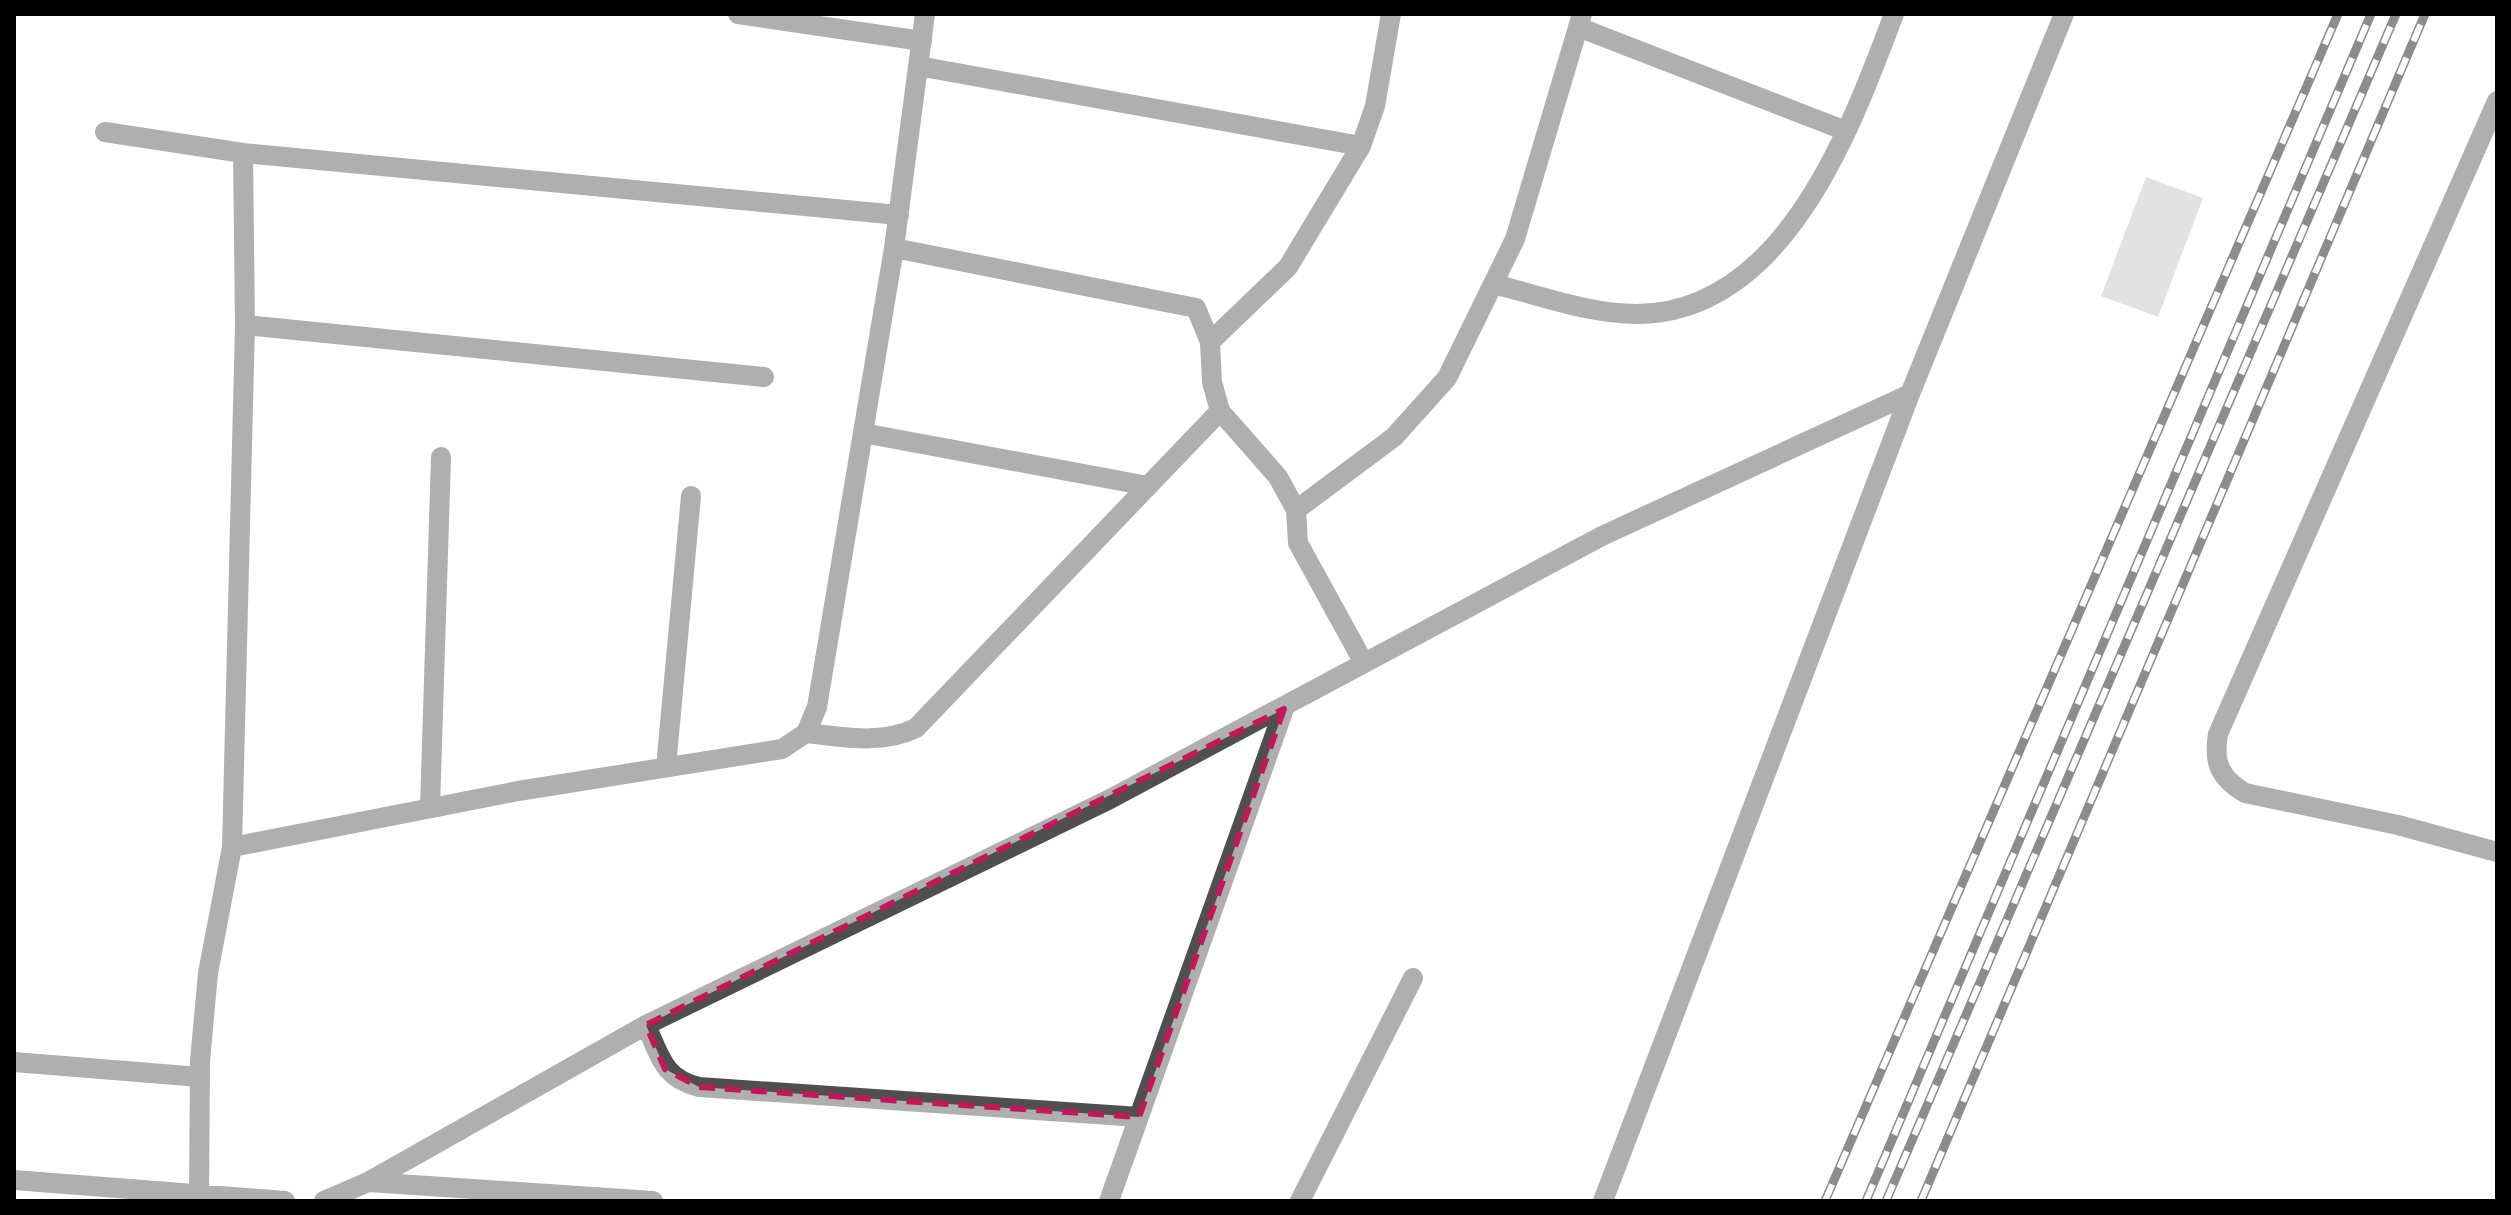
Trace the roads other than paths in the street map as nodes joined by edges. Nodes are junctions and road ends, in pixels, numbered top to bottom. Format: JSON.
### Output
{"nodes":[{"id":1,"x":738,"y":14,"type":"edge"},
{"id":2,"x":925,"y":14,"type":"edge"},
{"id":3,"x":1391,"y":14,"type":"edge"},
{"id":4,"x":1894,"y":14,"type":"edge"},
{"id":5,"x":2064,"y":14,"type":"edge"},
{"id":6,"x":1580,"y":20,"type":"edge"},
{"id":7,"x":922,"y":41,"type":"junction"},
{"id":8,"x":918,"y":66,"type":"junction"},
{"id":9,"x":2497,"y":101,"type":"edge"},
{"id":10,"x":1846,"y":131,"type":"junction"},
{"id":11,"x":105,"y":132,"type":"dead end"},
{"id":12,"x":1361,"y":146,"type":"junction"},
{"id":13,"x":243,"y":153,"type":"junction"},
{"id":14,"x":899,"y":215,"type":"junction"},
{"id":15,"x":894,"y":248,"type":"junction"},
{"id":16,"x":1493,"y":284,"type":"junction"},
{"id":17,"x":245,"y":325,"type":"junction"},
{"id":18,"x":1210,"y":342,"type":"junction"},
{"id":19,"x":764,"y":377,"type":"dead end"},
{"id":20,"x":1910,"y":394,"type":"junction"},
{"id":21,"x":1220,"y":411,"type":"junction"},
{"id":22,"x":863,"y":433,"type":"junction"},
{"id":23,"x":441,"y":457,"type":"dead end"},
{"id":24,"x":1148,"y":486,"type":"junction"},
{"id":25,"x":691,"y":496,"type":"dead end"},
{"id":26,"x":1296,"y":510,"type":"junction"},
{"id":27,"x":1364,"y":663,"type":"junction"},
{"id":28,"x":1284,"y":709,"type":"junction"},
{"id":29,"x":806,"y":733,"type":"junction"},
{"id":30,"x":666,"y":767,"type":"junction"},
{"id":31,"x":430,"y":808,"type":"junction"},
{"id":32,"x":232,"y":847,"type":"junction"},
{"id":33,"x":2497,"y":852,"type":"edge"},
{"id":34,"x":1413,"y":978,"type":"dead end"},
{"id":35,"x":646,"y":1025,"type":"junction"},
{"id":36,"x":14,"y":1062,"type":"edge"},
{"id":37,"x":200,"y":1077,"type":"junction"},
{"id":38,"x":1139,"y":1117,"type":"junction"},
{"id":39,"x":14,"y":1180,"type":"edge"},
{"id":40,"x":368,"y":1182,"type":"junction"},
{"id":41,"x":199,"y":1198,"type":"edge"},
{"id":42,"x":285,"y":1201,"type":"edge"},
{"id":43,"x":324,"y":1201,"type":"edge"},
{"id":44,"x":653,"y":1201,"type":"edge"},
{"id":45,"x":1109,"y":1201,"type":"edge"},
{"id":46,"x":1300,"y":1201,"type":"edge"},
{"id":47,"x":1603,"y":1201,"type":"edge"}],
"edges":[{"from":1,"to":7,"type":"street"},
{"from":2,"to":7,"type":"street"},
{"from":3,"to":12,"type":"street"},
{"from":4,"to":10,"type":"street"},
{"from":5,"to":20,"type":"street"},
{"from":6,"to":10,"type":"street"},
{"from":6,"to":16,"type":"street"},
{"from":7,"to":8,"type":"street"},
{"from":8,"to":12,"type":"street"},
{"from":8,"to":14,"type":"street"},
{"from":9,"to":33,"type":"street"},
{"from":10,"to":16,"type":"street"},
{"from":11,"to":13,"type":"street"},
{"from":12,"to":18,"type":"street"},
{"from":13,"to":14,"type":"street"},
{"from":13,"to":17,"type":"street"},
{"from":14,"to":15,"type":"street"},
{"from":15,"to":18,"type":"street"},
{"from":15,"to":22,"type":"street"},
{"from":16,"to":26,"type":"street"},
{"from":17,"to":19,"type":"street"},
{"from":17,"to":32,"type":"street"},
{"from":18,"to":21,"type":"street"},
{"from":20,"to":27,"type":"street"},
{"from":20,"to":47,"type":"street"},
{"from":21,"to":24,"type":"street"},
{"from":21,"to":26,"type":"street"},
{"from":22,"to":24,"type":"street"},
{"from":22,"to":29,"type":"street"},
{"from":23,"to":31,"type":"street"},
{"from":24,"to":29,"type":"street"},
{"from":25,"to":30,"type":"street"},
{"from":26,"to":27,"type":"street"},
{"from":27,"to":28,"type":"street"},
{"from":28,"to":35,"type":"street"},
{"from":28,"to":38,"type":"street"},
{"from":29,"to":30,"type":"street"},
{"from":30,"to":31,"type":"street"},
{"from":31,"to":32,"type":"street"},
{"from":32,"to":37,"type":"street"},
{"from":34,"to":46,"type":"street"},
{"from":35,"to":38,"type":"street"},
{"from":35,"to":40,"type":"street"},
{"from":36,"to":37,"type":"street"},
{"from":37,"to":41,"type":"street"},
{"from":38,"to":45,"type":"street"},
{"from":39,"to":41,"type":"street"},
{"from":40,"to":43,"type":"street"},
{"from":40,"to":44,"type":"street"},
{"from":41,"to":42,"type":"street"}]}
